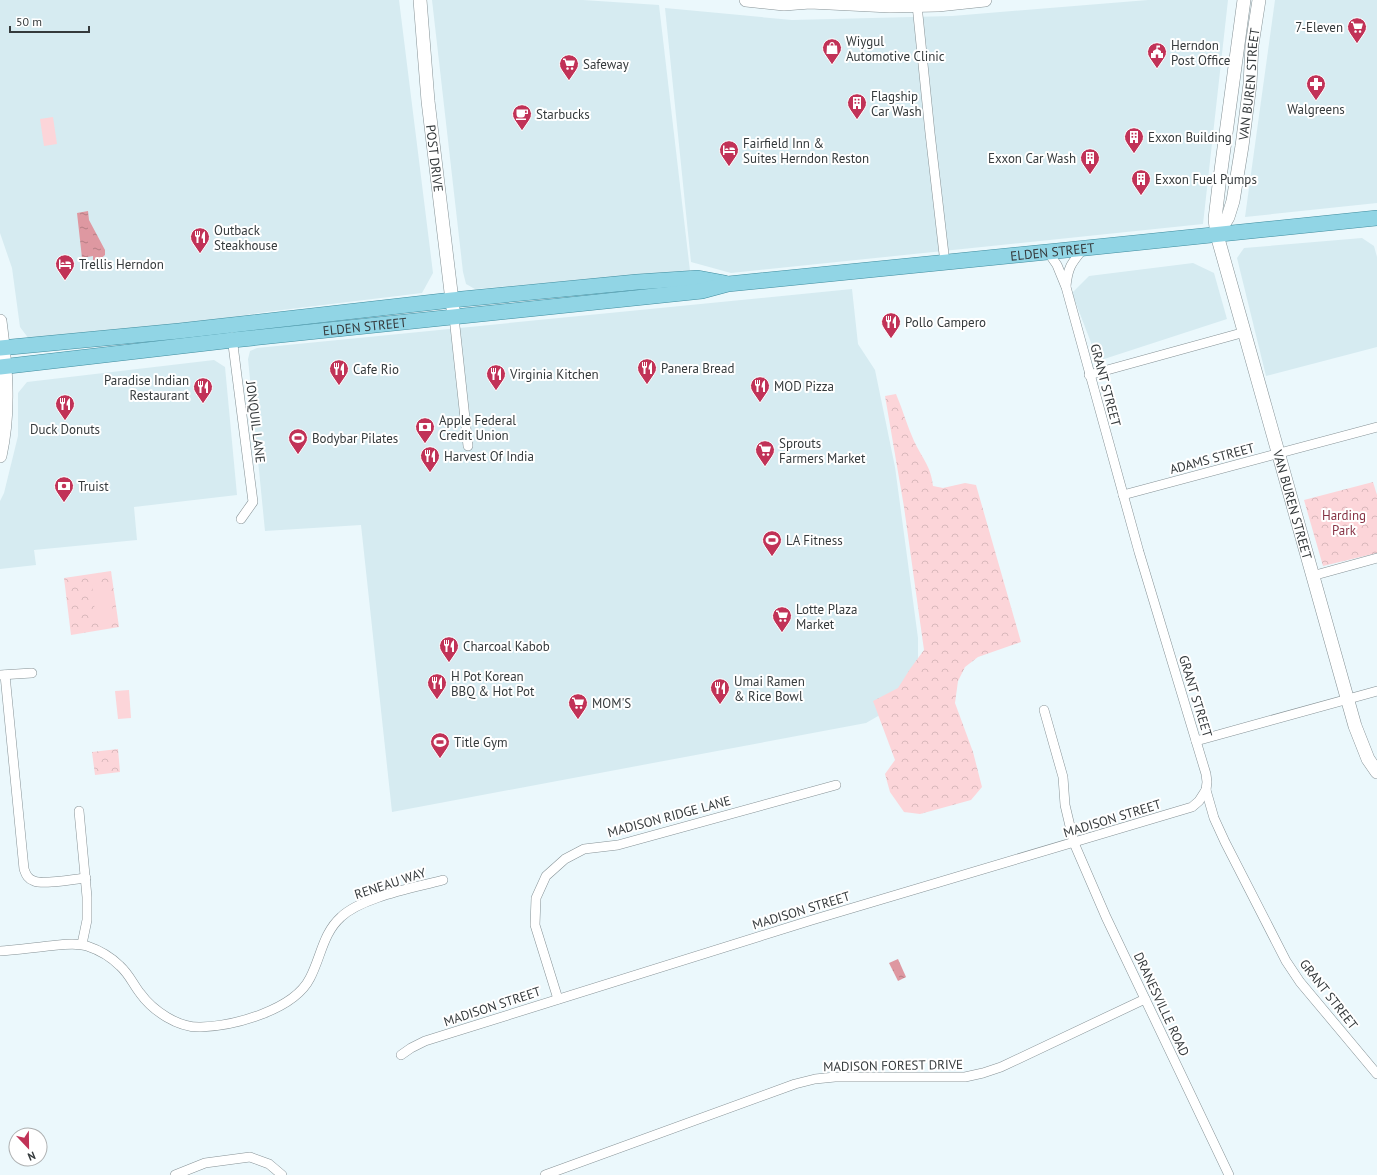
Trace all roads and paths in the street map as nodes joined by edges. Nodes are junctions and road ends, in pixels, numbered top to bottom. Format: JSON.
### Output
{"nodes":[{"id":1,"x":420,"y":0,"type":"edge"},
{"id":2,"x":746,"y":0,"type":"edge"},
{"id":3,"x":985,"y":0,"type":"edge"},
{"id":4,"x":1244,"y":0,"type":"edge"},
{"id":5,"x":1259,"y":0,"type":"edge"},
{"id":6,"x":805,"y":1,"type":"edge"},
{"id":7,"x":917,"y":5,"type":"junction"},
{"id":8,"x":1248,"y":100,"type":"junction"},
{"id":9,"x":1230,"y":107,"type":"junction"},
{"id":10,"x":1377,"y":218,"type":"edge"},
{"id":11,"x":1217,"y":235,"type":"junction"},
{"id":12,"x":1083,"y":249,"type":"junction"},
{"id":13,"x":1048,"y":252,"type":"junction"},
{"id":14,"x":945,"y":263,"type":"junction"},
{"id":15,"x":728,"y":284,"type":"junction"},
{"id":16,"x":1066,"y":287,"type":"junction"},
{"id":17,"x":452,"y":300,"type":"junction"},
{"id":18,"x":454,"y":317,"type":"junction"},
{"id":19,"x":0,"y":321,"type":"edge"},
{"id":20,"x":231,"y":325,"type":"junction"},
{"id":21,"x":1245,"y":332,"type":"junction"},
{"id":22,"x":233,"y":340,"type":"junction"},
{"id":23,"x":2,"y":348,"type":"edge"},
{"id":24,"x":3,"y":366,"type":"edge"},
{"id":25,"x":1089,"y":375,"type":"junction"},
{"id":26,"x":1377,"y":427,"type":"edge"},
{"id":27,"x":468,"y":446,"type":"dead end"},
{"id":28,"x":1279,"y":454,"type":"junction"},
{"id":29,"x":0,"y":456,"type":"edge"},
{"id":30,"x":1123,"y":495,"type":"junction"},
{"id":31,"x":241,"y":519,"type":"dead end"},
{"id":32,"x":1377,"y":558,"type":"edge"},
{"id":33,"x":1312,"y":576,"type":"junction"},
{"id":34,"x":32,"y":672,"type":"dead end"},
{"id":35,"x":2,"y":675,"type":"edge"},
{"id":36,"x":1377,"y":691,"type":"edge"},
{"id":37,"x":1348,"y":699,"type":"junction"},
{"id":38,"x":1044,"y":710,"type":"dead end"},
{"id":39,"x":1196,"y":741,"type":"junction"},
{"id":40,"x":1377,"y":772,"type":"edge"},
{"id":41,"x":836,"y":785,"type":"dead end"},
{"id":42,"x":1206,"y":790,"type":"junction"},
{"id":43,"x":79,"y":811,"type":"dead end"},
{"id":44,"x":1074,"y":843,"type":"junction"},
{"id":45,"x":86,"y":878,"type":"junction"},
{"id":46,"x":443,"y":880,"type":"dead end"},
{"id":47,"x":82,"y":944,"type":"junction"},
{"id":48,"x":0,"y":951,"type":"edge"},
{"id":49,"x":558,"y":999,"type":"junction"},
{"id":50,"x":1145,"y":999,"type":"junction"},
{"id":51,"x":401,"y":1055,"type":"dead end"},
{"id":52,"x":1377,"y":1074,"type":"edge"},
{"id":53,"x":549,"y":1174,"type":"edge"},
{"id":54,"x":174,"y":1175,"type":"edge"},
{"id":55,"x":282,"y":1175,"type":"edge"},
{"id":56,"x":1229,"y":1175,"type":"edge"}],
"edges":[{"from":1,"to":17,"type":"street","name":"POST DRIVE"},
{"from":2,"to":6,"type":"street"},
{"from":3,"to":7,"type":"street"},
{"from":4,"to":9,"type":"street","name":"VAN BUREN STREET"},
{"from":5,"to":8,"type":"street","name":"VAN BUREN STREET"},
{"from":6,"to":7,"type":"street"},
{"from":7,"to":14,"type":"street"},
{"from":8,"to":9,"type":"street"},
{"from":8,"to":11,"type":"street","name":"VAN BUREN STREET"},
{"from":9,"to":11,"type":"street","name":"VAN BUREN STREET"},
{"from":10,"to":11,"type":"main road","name":"ELDEN STREET"},
{"from":11,"to":12,"type":"main road","name":"ELDEN STREET"},
{"from":11,"to":21,"type":"street","name":"VAN BUREN STREET"},
{"from":12,"to":13,"type":"main road","name":"ELDEN STREET"},
{"from":12,"to":16,"type":"street","name":"GRANT STREET"},
{"from":13,"to":14,"type":"main road","name":"ELDEN STREET"},
{"from":13,"to":16,"type":"street","name":"GRANT STREET"},
{"from":14,"to":15,"type":"main road","name":"ELDEN STREET"},
{"from":15,"to":17,"type":"main road","name":"ELDEN STREET"},
{"from":15,"to":18,"type":"main road","name":"ELDEN STREET"},
{"from":16,"to":25,"type":"street","name":"GRANT STREET"},
{"from":17,"to":18,"type":"street","name":"POST DRIVE"},
{"from":17,"to":20,"type":"main road","name":"ELDEN STREET"},
{"from":18,"to":22,"type":"main road","name":"ELDEN STREET"},
{"from":18,"to":27,"type":"street"},
{"from":19,"to":23,"type":"street"},
{"from":20,"to":22,"type":"street","name":"JONQUIL LANE"},
{"from":20,"to":23,"type":"main road","name":"ELDEN STREET"},
{"from":21,"to":25,"type":"street"},
{"from":21,"to":28,"type":"street","name":"VAN BUREN STREET"},
{"from":22,"to":24,"type":"main road","name":"ELDEN STREET"},
{"from":22,"to":31,"type":"street","name":"JONQUIL LANE"},
{"from":23,"to":24,"type":"street"},
{"from":24,"to":29,"type":"street"},
{"from":25,"to":30,"type":"street","name":"GRANT STREET"},
{"from":26,"to":28,"type":"street","name":"ADAMS STREET"},
{"from":28,"to":30,"type":"street","name":"ADAMS STREET"},
{"from":28,"to":33,"type":"street","name":"VAN BUREN STREET"},
{"from":30,"to":39,"type":"street","name":"GRANT STREET"},
{"from":32,"to":33,"type":"street"},
{"from":33,"to":37,"type":"street","name":"VAN BUREN STREET"},
{"from":34,"to":35,"type":"street"},
{"from":35,"to":45,"type":"street"},
{"from":36,"to":37,"type":"street"},
{"from":37,"to":39,"type":"street"},
{"from":37,"to":40,"type":"street","name":"VAN BUREN STREET"},
{"from":38,"to":44,"type":"street","name":"DRANESVILLE ROAD"},
{"from":39,"to":42,"type":"street","name":"GRANT STREET"},
{"from":41,"to":49,"type":"street","name":"MADISON RIDGE LANE"},
{"from":42,"to":44,"type":"street","name":"MADISON STREET"},
{"from":42,"to":52,"type":"street","name":"GRANT STREET"},
{"from":43,"to":45,"type":"street"},
{"from":44,"to":49,"type":"street","name":"MADISON STREET"},
{"from":44,"to":50,"type":"street","name":"DRANESVILLE ROAD"},
{"from":45,"to":47,"type":"street"},
{"from":46,"to":47,"type":"street","name":"RENEAU WAY"},
{"from":47,"to":48,"type":"street","name":"RENEAU WAY"},
{"from":49,"to":51,"type":"street","name":"MADISON STREET"},
{"from":50,"to":53,"type":"street","name":"MADISON FOREST DRIVE"},
{"from":50,"to":56,"type":"street","name":"DRANESVILLE ROAD"},
{"from":54,"to":55,"type":"street"}]}
